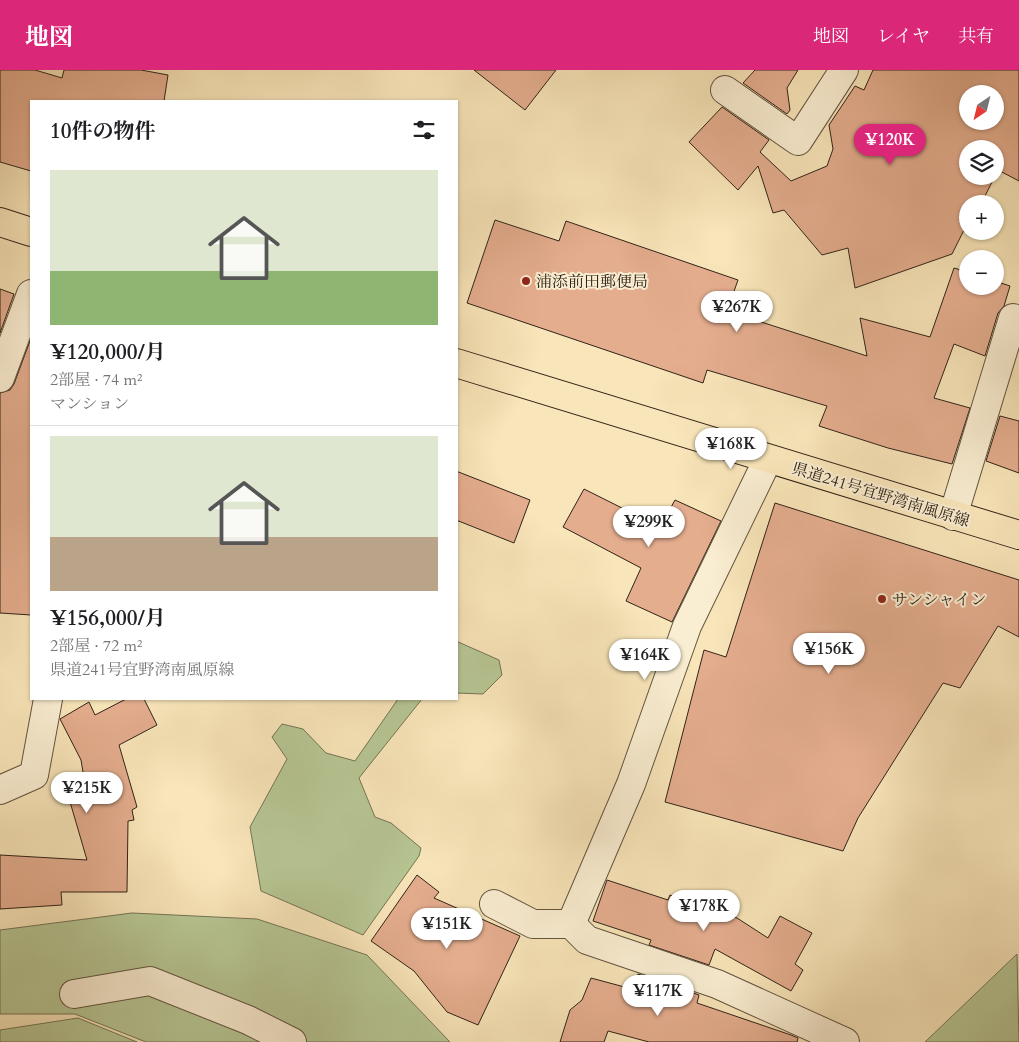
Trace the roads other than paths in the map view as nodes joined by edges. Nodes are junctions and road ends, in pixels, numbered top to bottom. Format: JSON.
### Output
{"nodes":[{"id":1,"x":844,"y":70,"type":"edge"},
{"id":2,"x":725,"y":90,"type":"dead end"},
{"id":3,"x":0,"y":222,"type":"edge"},
{"id":4,"x":30,"y":232,"type":"edge"},
{"id":5,"x":30,"y":297,"type":"edge"},
{"id":6,"x":1013,"y":318,"type":"dead end"},
{"id":7,"x":458,"y":364,"type":"edge"},
{"id":8,"x":0,"y":378,"type":"edge"},
{"id":9,"x":768,"y":460,"type":"junction"},
{"id":10,"x":953,"y":516,"type":"junction"},
{"id":11,"x":1019,"y":535,"type":"edge"},
{"id":12,"x":48,"y":700,"type":"edge"},
{"id":13,"x":0,"y":790,"type":"edge"},
{"id":14,"x":494,"y":904,"type":"dead end"},
{"id":15,"x":571,"y":924,"type":"junction"},
{"id":16,"x":74,"y":994,"type":"dead end"},
{"id":17,"x":292,"y":1042,"type":"edge"},
{"id":18,"x":845,"y":1042,"type":"edge"}],
"edges":[{"from":1,"to":2,"type":"street"},
{"from":3,"to":4,"type":"main road"},
{"from":5,"to":8,"type":"street"},
{"from":6,"to":10,"type":"street"},
{"from":7,"to":9,"type":"main road","name":"県道241号宜野湾南風原線"},
{"from":9,"to":10,"type":"main road","name":"県道241号宜野湾南風原線"},
{"from":9,"to":15,"type":"street"},
{"from":10,"to":11,"type":"main road","name":"県道241号宜野湾南風原線"},
{"from":12,"to":13,"type":"street"},
{"from":14,"to":15,"type":"street"},
{"from":15,"to":18,"type":"street"},
{"from":16,"to":17,"type":"street"}]}
